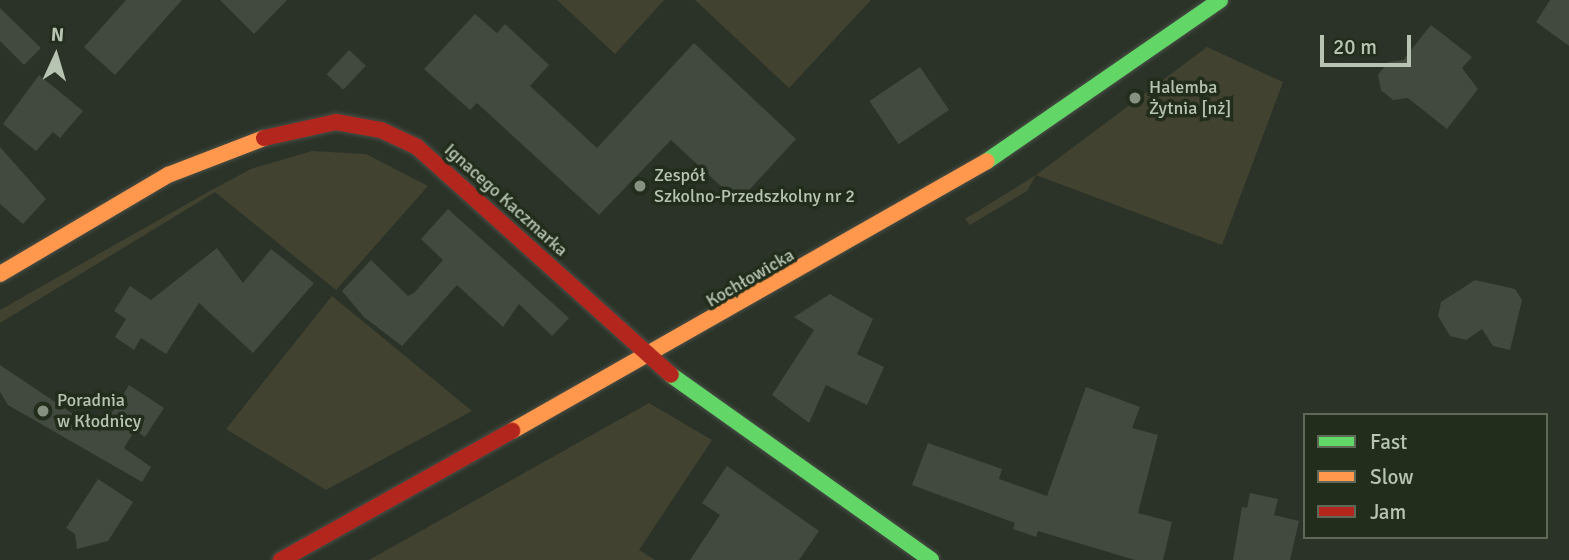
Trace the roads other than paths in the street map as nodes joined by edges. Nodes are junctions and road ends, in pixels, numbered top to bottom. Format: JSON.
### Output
{"nodes":[{"id":1,"x":1220,"y":0,"type":"edge"},
{"id":2,"x":0,"y":274,"type":"edge"},
{"id":3,"x":648,"y":358,"type":"junction"},
{"id":4,"x":281,"y":560,"type":"edge"},
{"id":5,"x":931,"y":560,"type":"edge"}],
"edges":[{"from":1,"to":3,"type":"street","name":"Kochłowicka"},
{"from":2,"to":3,"type":"street","name":"Ignacego Kaczmarka"},
{"from":3,"to":4,"type":"street","name":"Kochłowicka"},
{"from":3,"to":5,"type":"street","name":"Ignacego Kaczmarka"}]}
